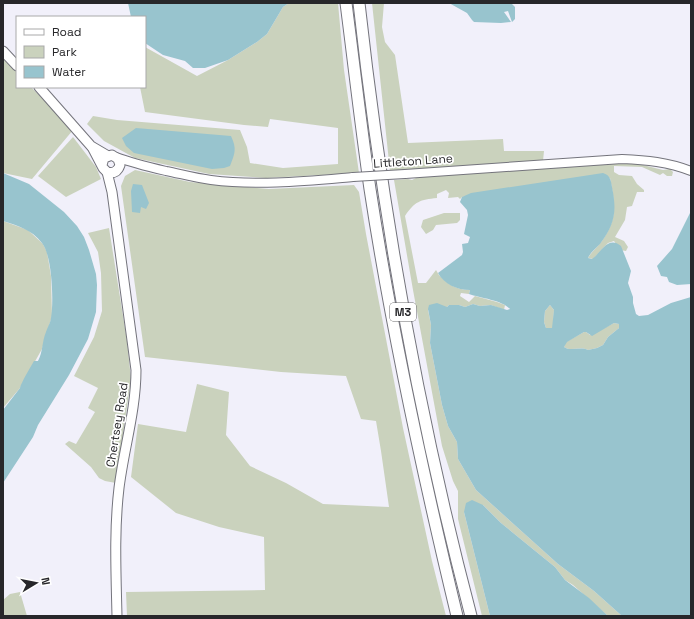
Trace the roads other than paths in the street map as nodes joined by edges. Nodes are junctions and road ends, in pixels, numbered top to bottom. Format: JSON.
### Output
{"nodes":[{"id":1,"x":346,"y":3,"type":"edge"},
{"id":2,"x":359,"y":3,"type":"edge"},
{"id":3,"x":3,"y":51,"type":"edge"},
{"id":4,"x":16,"y":65,"type":"edge"},
{"id":5,"x":39,"y":88,"type":"edge"},
{"id":6,"x":92,"y":146,"type":"junction"},
{"id":7,"x":112,"y":156,"type":"junction"},
{"id":8,"x":136,"y":164,"type":"junction"},
{"id":9,"x":111,"y":169,"type":"junction"},
{"id":10,"x":691,"y":171,"type":"edge"},
{"id":11,"x":117,"y":616,"type":"edge"},
{"id":12,"x":457,"y":616,"type":"edge"},
{"id":13,"x":470,"y":616,"type":"edge"}],
"edges":[{"from":1,"to":12,"type":"highway","number":"M3"},
{"from":2,"to":13,"type":"highway","number":"M3"},
{"from":3,"to":4,"type":"main road"},
{"from":5,"to":6,"type":"main road"},
{"from":6,"to":7,"type":"main road"},
{"from":6,"to":9,"type":"main road"},
{"from":7,"to":8,"type":"street","name":"Littleton Lane"},
{"from":7,"to":9,"type":"main road"},
{"from":7,"to":9,"type":"main road"},
{"from":8,"to":9,"type":"street"},
{"from":8,"to":10,"type":"street","name":"Littleton Lane","bridge":true},
{"from":9,"to":11,"type":"main road","name":"Chertsey Road"}]}
